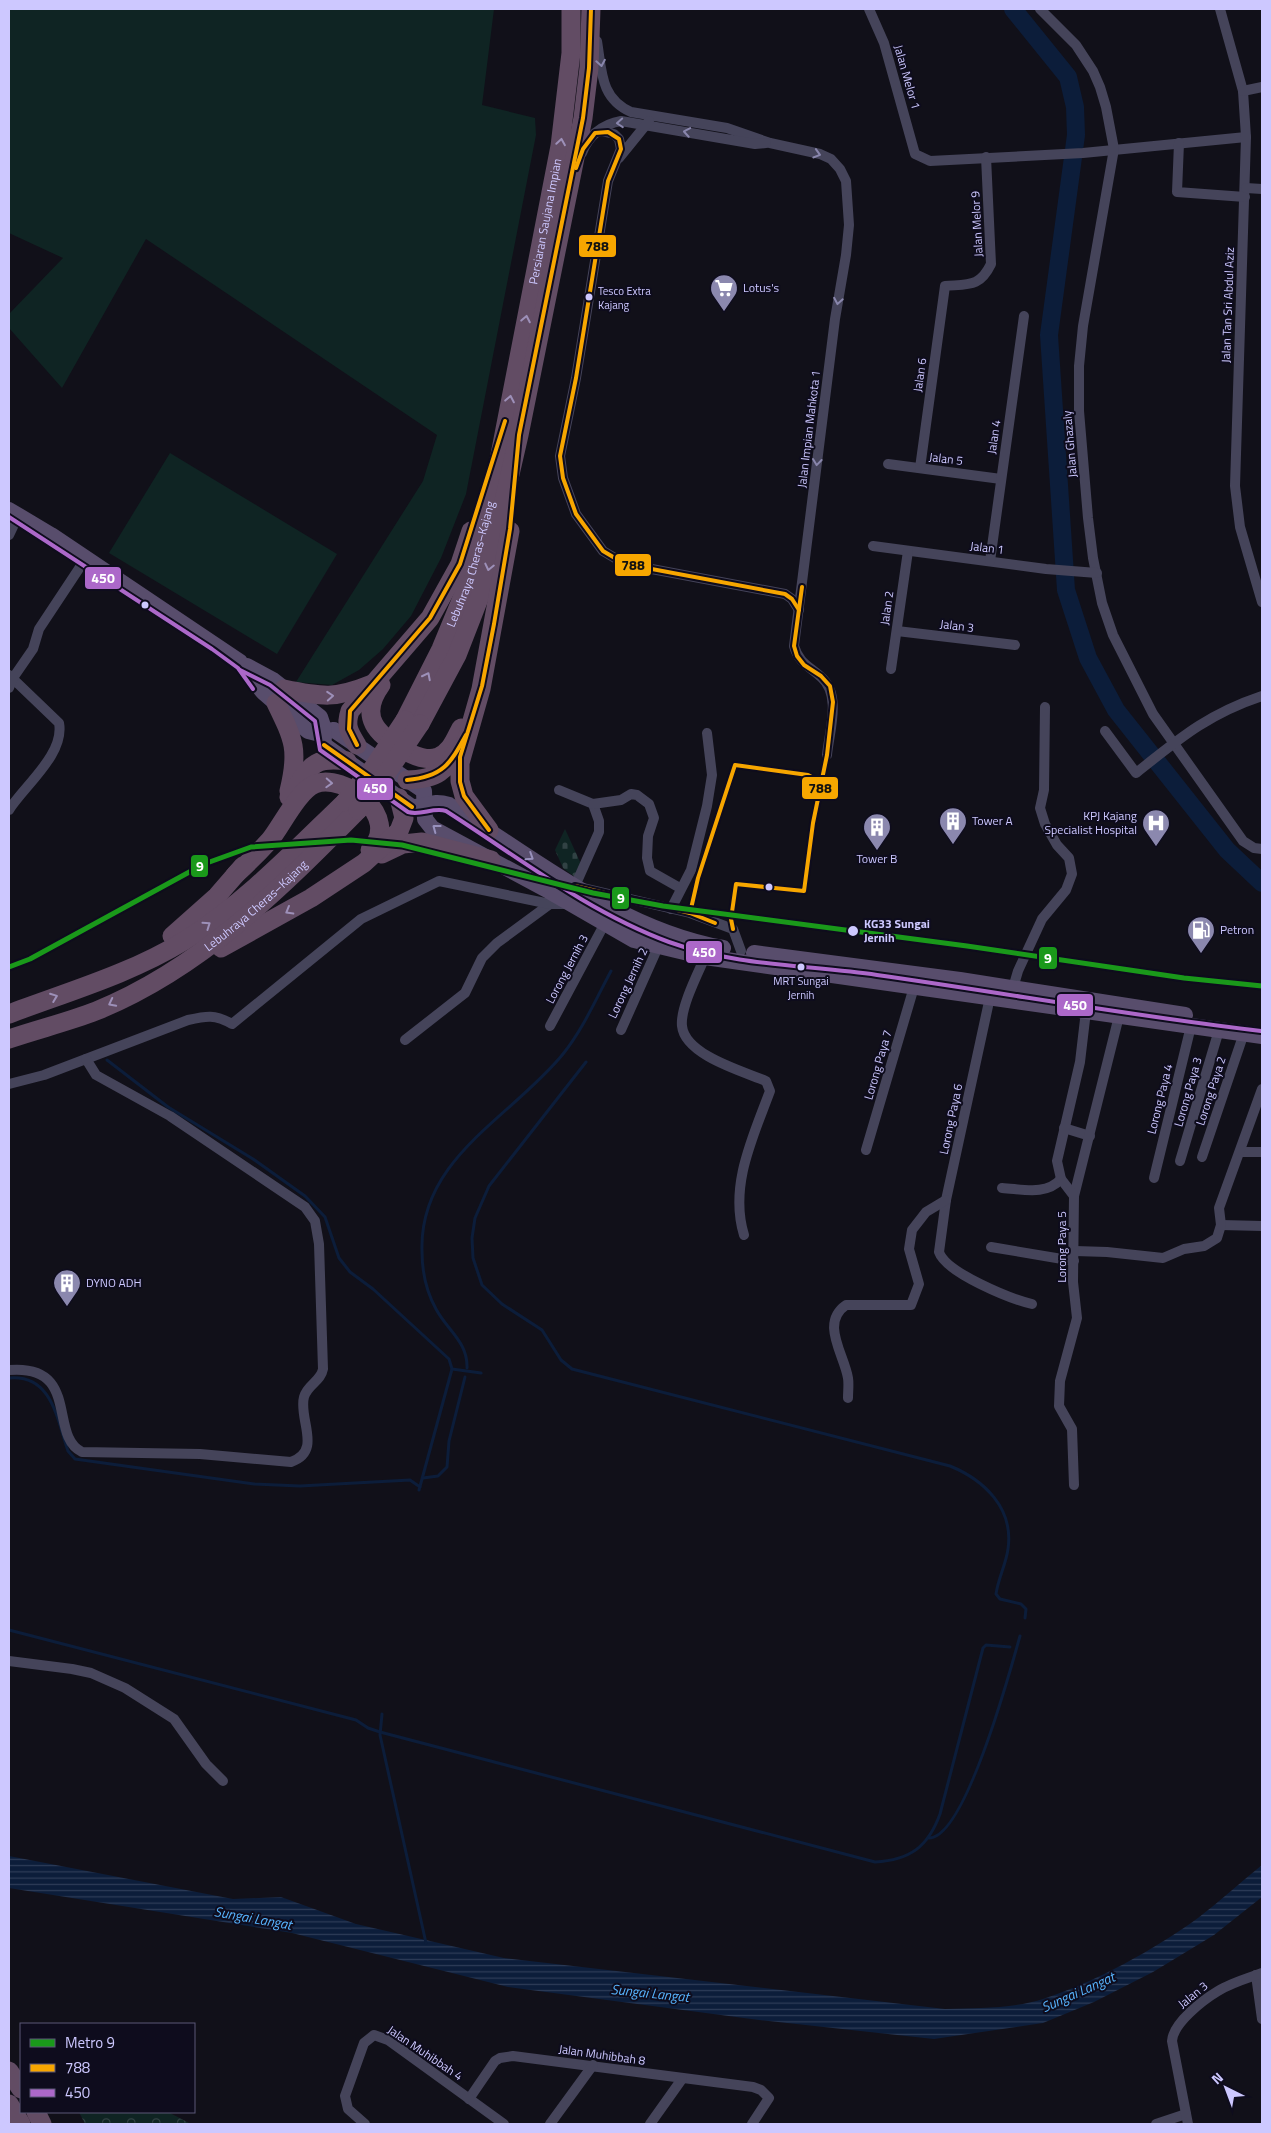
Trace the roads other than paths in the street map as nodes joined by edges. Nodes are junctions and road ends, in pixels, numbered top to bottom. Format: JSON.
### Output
{"nodes":[{"id":1,"x":571,"y":9,"type":"edge"},
{"id":2,"x":869,"y":9,"type":"edge"},
{"id":3,"x":1040,"y":9,"type":"edge"},
{"id":4,"x":1220,"y":9,"type":"edge"},
{"id":5,"x":592,"y":12,"type":"edge"},
{"id":6,"x":1262,"y":87,"type":"edge"},
{"id":7,"x":1243,"y":91,"type":"junction"},
{"id":8,"x":649,"y":120,"type":"junction"},
{"id":9,"x":595,"y":133,"type":"junction"},
{"id":10,"x":1246,"y":137,"type":"junction"},
{"id":11,"x":1179,"y":143,"type":"junction"},
{"id":12,"x":1114,"y":149,"type":"junction"},
{"id":13,"x":986,"y":157,"type":"junction"},
{"id":14,"x":618,"y":160,"type":"junction"},
{"id":15,"x":571,"y":180,"type":"junction"},
{"id":16,"x":1262,"y":189,"type":"edge"},
{"id":17,"x":1245,"y":193,"type":"junction"},
{"id":18,"x":945,"y":286,"type":"joint"},
{"id":19,"x":1024,"y":316,"type":"dead end"},
{"id":20,"x":524,"y":368,"type":"junction"},
{"id":21,"x":511,"y":433,"type":"junction"},
{"id":22,"x":888,"y":464,"type":"dead end"},
{"id":23,"x":920,"y":468,"type":"junction"},
{"id":24,"x":1001,"y":479,"type":"junction"},
{"id":25,"x":13,"y":513,"type":"edge"},
{"id":26,"x":9,"y":535,"type":"edge"},
{"id":27,"x":873,"y":546,"type":"dead end"},
{"id":28,"x":908,"y":550,"type":"junction"},
{"id":29,"x":86,"y":558,"type":"junction"},
{"id":30,"x":990,"y":561,"type":"junction"},
{"id":31,"x":1097,"y":573,"type":"junction"},
{"id":32,"x":802,"y":587,"type":"junction"},
{"id":33,"x":785,"y":594,"type":"junction"},
{"id":34,"x":1262,"y":602,"type":"edge"},
{"id":35,"x":799,"y":610,"type":"junction"},
{"id":36,"x":897,"y":631,"type":"junction"},
{"id":37,"x":1015,"y":645,"type":"dead end"},
{"id":38,"x":399,"y":656,"type":"junction"},
{"id":39,"x":892,"y":669,"type":"dead end"},
{"id":40,"x":10,"y":680,"type":"edge"},
{"id":41,"x":374,"y":683,"type":"junction"},
{"id":42,"x":481,"y":689,"type":"junction"},
{"id":43,"x":280,"y":696,"type":"junction"},
{"id":44,"x":1262,"y":696,"type":"edge"},
{"id":45,"x":1045,"y":707,"type":"dead end"},
{"id":46,"x":1105,"y":731,"type":"dead end"},
{"id":47,"x":468,"y":732,"type":"junction"},
{"id":48,"x":707,"y":733,"type":"dead end"},
{"id":49,"x":1173,"y":742,"type":"junction"},
{"id":50,"x":352,"y":753,"type":"junction"},
{"id":51,"x":827,"y":755,"type":"dead end"},
{"id":52,"x":407,"y":780,"type":"junction"},
{"id":53,"x":559,"y":790,"type":"dead end"},
{"id":54,"x":399,"y":798,"type":"junction"},
{"id":55,"x":287,"y":799,"type":"junction"},
{"id":56,"x":425,"y":804,"type":"junction"},
{"id":57,"x":593,"y":804,"type":"junction"},
{"id":58,"x":352,"y":806,"type":"junction"},
{"id":59,"x":9,"y":810,"type":"edge"},
{"id":60,"x":489,"y":830,"type":"junction"},
{"id":61,"x":1262,"y":849,"type":"edge"},
{"id":62,"x":491,"y":860,"type":"junction"},
{"id":63,"x":364,"y":863,"type":"junction"},
{"id":64,"x":235,"y":875,"type":"junction"},
{"id":65,"x":576,"y":886,"type":"junction"},
{"id":66,"x":680,"y":888,"type":"junction"},
{"id":67,"x":311,"y":898,"type":"junction"},
{"id":68,"x":550,"y":904,"type":"junction"},
{"id":69,"x":570,"y":904,"type":"junction"},
{"id":70,"x":671,"y":909,"type":"junction"},
{"id":71,"x":605,"y":923,"type":"junction"},
{"id":72,"x":658,"y":947,"type":"junction"},
{"id":73,"x":741,"y":951,"type":"junction"},
{"id":74,"x":705,"y":957,"type":"junction"},
{"id":75,"x":134,"y":967,"type":"junction"},
{"id":76,"x":155,"y":981,"type":"junction"},
{"id":77,"x":914,"y":987,"type":"junction"},
{"id":78,"x":1012,"y":988,"type":"junction"},
{"id":79,"x":990,"y":997,"type":"junction"},
{"id":80,"x":1086,"y":1011,"type":"junction"},
{"id":81,"x":9,"y":1014,"type":"edge"},
{"id":82,"x":1120,"y":1016,"type":"junction"},
{"id":83,"x":1262,"y":1025,"type":"edge"},
{"id":84,"x":550,"y":1026,"type":"dead end"},
{"id":85,"x":1191,"y":1026,"type":"junction"},
{"id":86,"x":621,"y":1030,"type":"dead end"},
{"id":87,"x":1219,"y":1030,"type":"junction"},
{"id":88,"x":1244,"y":1033,"type":"junction"},
{"id":89,"x":1262,"y":1036,"type":"edge"},
{"id":90,"x":9,"y":1038,"type":"edge"},
{"id":91,"x":405,"y":1040,"type":"dead end"},
{"id":92,"x":86,"y":1059,"type":"junction"},
{"id":93,"x":9,"y":1084,"type":"edge"},
{"id":94,"x":1262,"y":1089,"type":"edge"},
{"id":95,"x":1064,"y":1128,"type":"junction"},
{"id":96,"x":1090,"y":1136,"type":"junction"},
{"id":97,"x":866,"y":1150,"type":"dead end"},
{"id":98,"x":1241,"y":1152,"type":"junction"},
{"id":99,"x":1262,"y":1152,"type":"edge"},
{"id":100,"x":1202,"y":1158,"type":"dead end"},
{"id":101,"x":1180,"y":1161,"type":"dead end"},
{"id":102,"x":1154,"y":1178,"type":"dead end"},
{"id":103,"x":1061,"y":1180,"type":"junction"},
{"id":104,"x":1002,"y":1188,"type":"dead end"},
{"id":105,"x":1074,"y":1196,"type":"junction"},
{"id":106,"x":946,"y":1200,"type":"junction"},
{"id":107,"x":1221,"y":1225,"type":"junction"},
{"id":108,"x":1262,"y":1226,"type":"edge"},
{"id":109,"x":744,"y":1235,"type":"dead end"},
{"id":110,"x":991,"y":1247,"type":"dead end"},
{"id":111,"x":1074,"y":1256,"type":"junction"},
{"id":112,"x":1032,"y":1304,"type":"dead end"},
{"id":113,"x":9,"y":1370,"type":"edge"},
{"id":114,"x":848,"y":1398,"type":"dead end"},
{"id":115,"x":1074,"y":1485,"type":"dead end"},
{"id":116,"x":9,"y":1660,"type":"edge"},
{"id":117,"x":223,"y":1781,"type":"dead end"},
{"id":118,"x":1259,"y":1974,"type":"edge"},
{"id":119,"x":1262,"y":2019,"type":"edge"},
{"id":120,"x":593,"y":2065,"type":"junction"},
{"id":121,"x":9,"y":2071,"type":"edge"},
{"id":122,"x":682,"y":2079,"type":"junction"},
{"id":123,"x":20,"y":2088,"type":"edge"},
{"id":124,"x":469,"y":2099,"type":"junction"},
{"id":125,"x":9,"y":2104,"type":"edge"},
{"id":126,"x":350,"y":2117,"type":"edge"},
{"id":127,"x":1187,"y":2119,"type":"edge"},
{"id":128,"x":21,"y":2124,"type":"edge"},
{"id":129,"x":365,"y":2124,"type":"edge"},
{"id":130,"x":504,"y":2124,"type":"edge"},
{"id":131,"x":550,"y":2124,"type":"edge"},
{"id":132,"x":650,"y":2124,"type":"edge"},
{"id":133,"x":752,"y":2124,"type":"edge"},
{"id":134,"x":1156,"y":2124,"type":"edge"}],
"edges":[{"from":20,"to":1,"type":"highway","name":"Persiaran Saujana Impian","one_way":true},
{"from":2,"to":13,"type":"street","name":"Jalan Melor 1"},
{"from":3,"to":12,"type":"street","name":"Jalan Ghazaly"},
{"from":4,"to":7,"type":"street","name":"Jalan Tan Sri Abdul Aziz"},
{"from":5,"to":8,"type":"street","one_way":true},
{"from":5,"to":15,"type":"highway","name":"Persiaran Saujana Impian"},
{"from":6,"to":7,"type":"street"},
{"from":7,"to":10,"type":"street","name":"Jalan Tan Sri Abdul Aziz"},
{"from":8,"to":9,"type":"street","one_way":true},
{"from":8,"to":14,"type":"street"},
{"from":8,"to":32,"type":"street","name":"Jalan Impian Mahkota 1","one_way":true},
{"from":9,"to":14,"type":"street"},
{"from":9,"to":15,"type":"street"},
{"from":10,"to":11,"type":"street"},
{"from":10,"to":17,"type":"street","name":"Jalan Tan Sri Abdul Aziz"},
{"from":11,"to":12,"type":"street"},
{"from":11,"to":17,"type":"street"},
{"from":12,"to":13,"type":"street"},
{"from":12,"to":31,"type":"street","name":"Jalan Ghazaly"},
{"from":13,"to":18,"type":"street","name":"Jalan Melor 9"},
{"from":14,"to":33,"type":"street"},
{"from":15,"to":20,"type":"highway","name":"Persiaran Saujana Impian"},
{"from":16,"to":17,"type":"street"},
{"from":17,"to":34,"type":"street","name":"Jalan Tan Sri Abdul Aziz"},
{"from":18,"to":23,"type":"street","name":"Jalan 6"},
{"from":19,"to":24,"type":"street","name":"Jalan 4"},
{"from":20,"to":21,"type":"highway","name":"Persiaran Saujana Impian"},
{"from":21,"to":38,"type":"highway"},
{"from":21,"to":42,"type":"highway","one_way":true},
{"from":21,"to":58,"type":"highway","name":"Lebuhraya Cheras–Kajang","bridge":true},
{"from":22,"to":23,"type":"street","name":"Jalan 5"},
{"from":23,"to":24,"type":"street","name":"Jalan 5"},
{"from":24,"to":30,"type":"street","name":"Jalan 4"},
{"from":25,"to":26,"type":"street"},
{"from":25,"to":29,"type":"main road"},
{"from":27,"to":28,"type":"street","name":"Jalan 1"},
{"from":28,"to":30,"type":"street","name":"Jalan 1"},
{"from":28,"to":36,"type":"street","name":"Jalan 2"},
{"from":29,"to":40,"type":"street"},
{"from":29,"to":43,"type":"main road"},
{"from":30,"to":31,"type":"street","name":"Jalan 1"},
{"from":31,"to":49,"type":"street","name":"Jalan Ghazaly"},
{"from":32,"to":33,"type":"street"},
{"from":32,"to":35,"type":"street","name":"Jalan Impian Mahkota 1"},
{"from":33,"to":35,"type":"street"},
{"from":35,"to":51,"type":"street","name":"Jalan Impian Mahkota 1"},
{"from":36,"to":37,"type":"street","name":"Jalan 3"},
{"from":36,"to":39,"type":"street","name":"Jalan 2"},
{"from":38,"to":41,"type":"highway"},
{"from":38,"to":42,"type":"highway"},
{"from":40,"to":59,"type":"street"},
{"from":43,"to":41,"type":"highway","one_way":true},
{"from":41,"to":50,"type":"highway"},
{"from":42,"to":47,"type":"highway"},
{"from":43,"to":50,"type":"main road"},
{"from":43,"to":55,"type":"highway"},
{"from":44,"to":49,"type":"street"},
{"from":45,"to":78,"type":"street"},
{"from":46,"to":49,"type":"street"},
{"from":47,"to":52,"type":"highway"},
{"from":47,"to":60,"type":"highway"},
{"from":48,"to":66,"type":"street"},
{"from":49,"to":61,"type":"street","name":"Jalan Ghazaly"},
{"from":50,"to":52,"type":"main road"},
{"from":50,"to":54,"type":"main road"},
{"from":50,"to":55,"type":"highway"},
{"from":52,"to":56,"type":"main road"},
{"from":53,"to":57,"type":"street"},
{"from":54,"to":56,"type":"main road"},
{"from":54,"to":63,"type":"highway"},
{"from":55,"to":64,"type":"highway"},
{"from":56,"to":60,"type":"main road"},
{"from":62,"to":56,"type":"main road","one_way":true},
{"from":57,"to":65,"type":"street"},
{"from":57,"to":66,"type":"street"},
{"from":75,"to":58,"type":"highway","name":"Lebuhraya Cheras–Kajang","one_way":true},
{"from":58,"to":76,"type":"highway","name":"Lebuhraya Cheras–Kajang"},
{"from":60,"to":65,"type":"main road","one_way":true},
{"from":62,"to":63,"type":"highway"},
{"from":62,"to":69,"type":"main road"},
{"from":63,"to":67,"type":"highway"},
{"from":64,"to":67,"type":"highway","one_way":true},
{"from":64,"to":75,"type":"highway"},
{"from":65,"to":70,"type":"street"},
{"from":65,"to":73,"type":"main road"},
{"from":66,"to":70,"type":"street"},
{"from":67,"to":76,"type":"highway","one_way":true},
{"from":68,"to":69,"type":"street"},
{"from":68,"to":91,"type":"street"},
{"from":68,"to":92,"type":"street"},
{"from":69,"to":71,"type":"main road"},
{"from":70,"to":73,"type":"street"},
{"from":71,"to":72,"type":"main road"},
{"from":71,"to":84,"type":"street","name":"Lorong Jernih 3"},
{"from":72,"to":74,"type":"main road"},
{"from":72,"to":86,"type":"street","name":"Lorong Jernih 2"},
{"from":73,"to":78,"type":"main road"},
{"from":74,"to":77,"type":"main road"},
{"from":74,"to":109,"type":"street"},
{"from":81,"to":75,"type":"highway","name":"Lebuhraya Cheras–Kajang","one_way":true},
{"from":76,"to":90,"type":"highway","name":"Lebuhraya Cheras–Kajang","one_way":true},
{"from":77,"to":79,"type":"main road"},
{"from":77,"to":97,"type":"street","name":"Lorong Paya 7"},
{"from":78,"to":83,"type":"main road"},
{"from":79,"to":80,"type":"main road"},
{"from":79,"to":106,"type":"street","name":"Lorong Paya 6"},
{"from":80,"to":82,"type":"main road"},
{"from":80,"to":95,"type":"street"},
{"from":82,"to":85,"type":"main road"},
{"from":82,"to":96,"type":"street"},
{"from":85,"to":87,"type":"main road"},
{"from":85,"to":102,"type":"street","name":"Lorong Paya 4"},
{"from":87,"to":88,"type":"main road"},
{"from":87,"to":101,"type":"street","name":"Lorong Paya 3"},
{"from":88,"to":89,"type":"main road"},
{"from":88,"to":100,"type":"street","name":"Lorong Paya 2"},
{"from":92,"to":93,"type":"street"},
{"from":92,"to":113,"type":"street"},
{"from":94,"to":98,"type":"street"},
{"from":95,"to":96,"type":"street"},
{"from":95,"to":103,"type":"street"},
{"from":96,"to":105,"type":"street"},
{"from":98,"to":99,"type":"street"},
{"from":98,"to":107,"type":"street"},
{"from":103,"to":104,"type":"street"},
{"from":103,"to":105,"type":"street","name":"Lorong Paya 5"},
{"from":105,"to":111,"type":"street","name":"Lorong Paya 5"},
{"from":106,"to":112,"type":"street","name":"Lorong Paya 6"},
{"from":106,"to":114,"type":"street"},
{"from":107,"to":108,"type":"street"},
{"from":107,"to":111,"type":"street"},
{"from":110,"to":111,"type":"street"},
{"from":111,"to":115,"type":"street","name":"Lorong Paya 5"},
{"from":116,"to":117,"type":"street"},
{"from":118,"to":119,"type":"street"},
{"from":118,"to":127,"type":"street","name":"Jalan 3"},
{"from":120,"to":122,"type":"street","name":"Jalan Muhibbah 8"},
{"from":120,"to":124,"type":"street","name":"Jalan Muhibbah 8"},
{"from":120,"to":131,"type":"street"},
{"from":121,"to":123,"type":"highway"},
{"from":122,"to":132,"type":"street"},
{"from":122,"to":133,"type":"street","name":"Jalan Muhibbah 8"},
{"from":124,"to":126,"type":"street","name":"Jalan Muhibbah 4"},
{"from":124,"to":130,"type":"street","name":"Jalan Muhibbah 4"},
{"from":125,"to":128,"type":"highway"},
{"from":126,"to":129,"type":"street"},
{"from":127,"to":134,"type":"street"}]}
